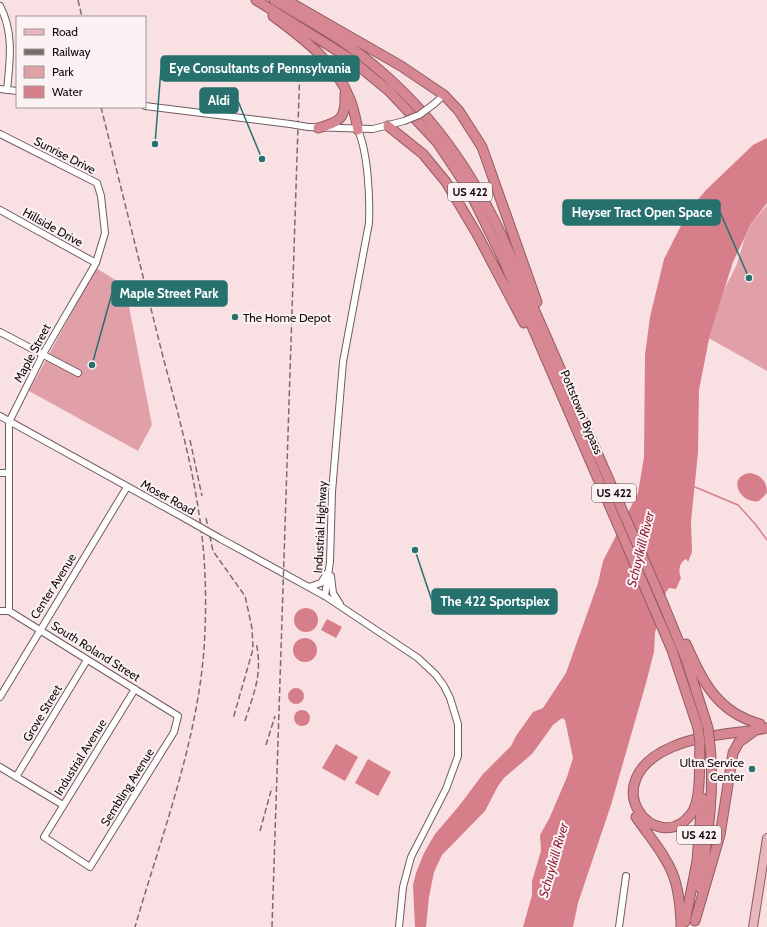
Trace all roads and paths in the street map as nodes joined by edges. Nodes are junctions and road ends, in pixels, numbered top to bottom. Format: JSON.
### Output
{"nodes":[{"id":1,"x":251,"y":0,"type":"edge"},
{"id":2,"x":256,"y":0,"type":"edge"},
{"id":3,"x":274,"y":0,"type":"edge"},
{"id":4,"x":0,"y":6,"type":"edge"},
{"id":5,"x":288,"y":12,"type":"edge"},
{"id":6,"x":314,"y":20,"type":"junction"},
{"id":7,"x":0,"y":89,"type":"edge"},
{"id":8,"x":345,"y":89,"type":"junction"},
{"id":9,"x":7,"y":90,"type":"junction"},
{"id":10,"x":16,"y":91,"type":"edge"},
{"id":11,"x":444,"y":95,"type":"junction"},
{"id":12,"x":146,"y":106,"type":"edge"},
{"id":13,"x":388,"y":126,"type":"junction"},
{"id":14,"x":318,"y":128,"type":"junction"},
{"id":15,"x":358,"y":130,"type":"junction"},
{"id":16,"x":0,"y":135,"type":"edge"},
{"id":17,"x":0,"y":210,"type":"edge"},
{"id":18,"x":105,"y":233,"type":"joint"},
{"id":19,"x":96,"y":263,"type":"junction"},
{"id":20,"x":0,"y":332,"type":"edge"},
{"id":21,"x":551,"y":347,"type":"junction"},
{"id":22,"x":43,"y":354,"type":"junction"},
{"id":23,"x":78,"y":373,"type":"dead end"},
{"id":24,"x":562,"y":397,"type":"junction"},
{"id":25,"x":0,"y":416,"type":"edge"},
{"id":26,"x":9,"y":422,"type":"junction"},
{"id":27,"x":0,"y":473,"type":"edge"},
{"id":28,"x":9,"y":473,"type":"junction"},
{"id":29,"x":127,"y":487,"type":"junction"},
{"id":30,"x":330,"y":562,"type":"junction"},
{"id":31,"x":309,"y":587,"type":"junction"},
{"id":32,"x":325,"y":596,"type":"junction"},
{"id":33,"x":341,"y":606,"type":"junction"},
{"id":34,"x":0,"y":611,"type":"edge"},
{"id":35,"x":9,"y":611,"type":"junction"},
{"id":36,"x":40,"y":629,"type":"junction"},
{"id":37,"x":678,"y":634,"type":"junction"},
{"id":38,"x":87,"y":660,"type":"junction"},
{"id":39,"x":135,"y":690,"type":"junction"},
{"id":40,"x":0,"y":697,"type":"edge"},
{"id":41,"x":178,"y":716,"type":"joint"},
{"id":42,"x":763,"y":726,"type":"edge"},
{"id":43,"x":700,"y":743,"type":"junction"},
{"id":44,"x":0,"y":767,"type":"edge"},
{"id":45,"x":16,"y":777,"type":"junction"},
{"id":46,"x":63,"y":805,"type":"junction"},
{"id":47,"x":44,"y":837,"type":"joint"},
{"id":48,"x":767,"y":838,"type":"edge"},
{"id":49,"x":626,"y":876,"type":"dead end"},
{"id":50,"x":695,"y":924,"type":"edge"},
{"id":51,"x":399,"y":927,"type":"edge"},
{"id":52,"x":619,"y":927,"type":"edge"},
{"id":53,"x":682,"y":927,"type":"edge"},
{"id":54,"x":753,"y":927,"type":"edge"}],
"edges":[{"from":1,"to":5,"type":"highway"},
{"from":2,"to":5,"type":"highway","name":"Pottstown Bypass","number":"US 422"},
{"from":3,"to":5,"type":"highway","name":"Pottstown Bypass","number":"US 422"},
{"from":4,"to":9,"type":"street"},
{"from":5,"to":6,"type":"highway","name":"Pottstown Bypass","number":"US 422"},
{"from":5,"to":8,"type":"highway"},
{"from":5,"to":24,"type":"highway","name":"Pottstown Bypass","number":"US 422"},
{"from":6,"to":11,"type":"highway"},
{"from":6,"to":21,"type":"highway","name":"Pottstown Bypass","number":"US 422"},
{"from":7,"to":9,"type":"street"},
{"from":8,"to":14,"type":"highway"},
{"from":8,"to":15,"type":"highway"},
{"from":9,"to":10,"type":"street"},
{"from":11,"to":13,"type":"street","bridge":true},
{"from":11,"to":21,"type":"highway"},
{"from":12,"to":14,"type":"street","bridge":true},
{"from":13,"to":15,"type":"street"},
{"from":13,"to":24,"type":"highway"},
{"from":14,"to":15,"type":"street"},
{"from":15,"to":30,"type":"street","name":"Industrial Highway"},
{"from":16,"to":18,"type":"street","name":"Sunrise Drive"},
{"from":17,"to":19,"type":"street","name":"Hillside Drive"},
{"from":18,"to":19,"type":"street","name":"Maple Street"},
{"from":19,"to":22,"type":"street","name":"Maple Street"},
{"from":20,"to":22,"type":"street"},
{"from":21,"to":37,"type":"highway","name":"Pottstown Bypass","number":"US 422"},
{"from":22,"to":23,"type":"street"},
{"from":22,"to":26,"type":"street","name":"Maple Street"},
{"from":24,"to":43,"type":"highway","name":"Pottstown Bypass","number":"US 422","bridge":true},
{"from":25,"to":26,"type":"street","name":"Moser Road"},
{"from":26,"to":28,"type":"street","name":"Maple Street"},
{"from":26,"to":29,"type":"street","name":"Moser Road"},
{"from":27,"to":28,"type":"street"},
{"from":28,"to":35,"type":"street","name":"Maple Street"},
{"from":29,"to":31,"type":"street","name":"Moser Road","bridge":true},
{"from":29,"to":36,"type":"street","name":"Center Avenue"},
{"from":30,"to":31,"type":"street"},
{"from":30,"to":32,"type":"street","name":"Industrial Highway"},
{"from":30,"to":33,"type":"street"},
{"from":31,"to":32,"type":"street","name":"Moser Road"},
{"from":32,"to":33,"type":"street"},
{"from":33,"to":51,"type":"street"},
{"from":34,"to":35,"type":"street"},
{"from":35,"to":36,"type":"street","name":"South Roland Street"},
{"from":36,"to":38,"type":"street","name":"South Roland Street"},
{"from":36,"to":40,"type":"street","name":"Center Avenue"},
{"from":37,"to":42,"type":"highway"},
{"from":37,"to":50,"type":"highway","number":"US 422","bridge":true},
{"from":38,"to":39,"type":"street","name":"South Roland Street"},
{"from":38,"to":45,"type":"street","name":"Grove Street"},
{"from":39,"to":41,"type":"street","name":"South Roland Street"},
{"from":39,"to":46,"type":"street","name":"Industrial Avenue"},
{"from":41,"to":47,"type":"street","name":"Sembling Avenue"},
{"from":42,"to":43,"type":"highway"},
{"from":42,"to":50,"type":"highway"},
{"from":42,"to":53,"type":"highway"},
{"from":43,"to":53,"type":"highway","name":"Pottstown Bypass","number":"US 422"},
{"from":44,"to":45,"type":"street"},
{"from":45,"to":46,"type":"street"},
{"from":46,"to":47,"type":"street","name":"Industrial Avenue"},
{"from":48,"to":54,"type":"main road"},
{"from":49,"to":52,"type":"street"}]}
